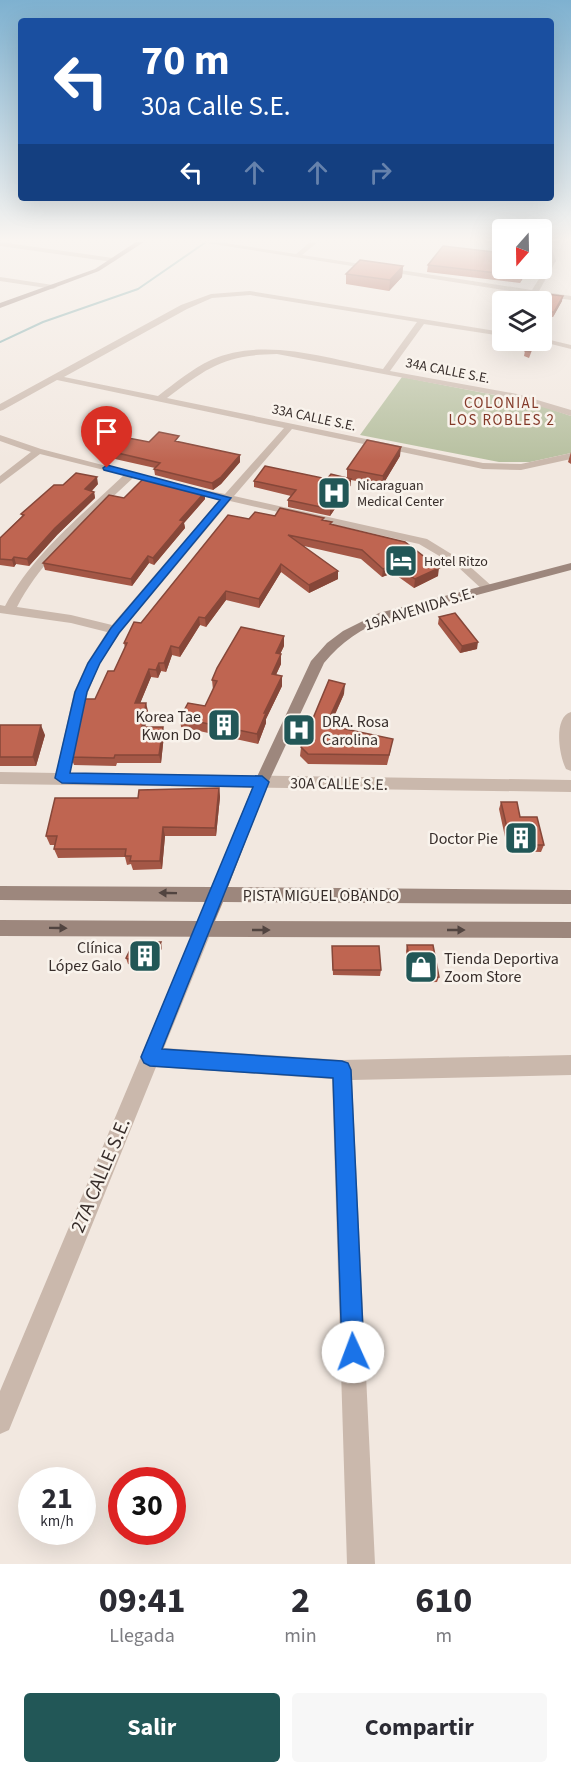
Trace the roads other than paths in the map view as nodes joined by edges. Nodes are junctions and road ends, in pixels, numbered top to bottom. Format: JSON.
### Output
{"nodes":[{"id":1,"x":169,"y":315,"type":"edge"},
{"id":2,"x":385,"y":315,"type":"edge"},
{"id":3,"x":422,"y":321,"type":"junction"},
{"id":4,"x":492,"y":332,"type":"edge"},
{"id":5,"x":552,"y":343,"type":"edge"},
{"id":6,"x":571,"y":347,"type":"edge"},
{"id":7,"x":385,"y":372,"type":"junction"},
{"id":8,"x":53,"y":377,"type":"junction"},
{"id":9,"x":160,"y":399,"type":"junction"},
{"id":10,"x":0,"y":408,"type":"edge"},
{"id":11,"x":571,"y":413,"type":"edge"},
{"id":12,"x":290,"y":426,"type":"junction"},
{"id":13,"x":0,"y":438,"type":"edge"},
{"id":14,"x":38,"y":451,"type":"junction"},
{"id":15,"x":571,"y":456,"type":"edge"},
{"id":16,"x":131,"y":474,"type":"junction"},
{"id":17,"x":0,"y":481,"type":"edge"},
{"id":18,"x":226,"y":498,"type":"junction"},
{"id":19,"x":571,"y":566,"type":"edge"},
{"id":20,"x":488,"y":588,"type":"junction"},
{"id":21,"x":5,"y":610,"type":"edge"},
{"id":22,"x":115,"y":630,"type":"junction"},
{"id":23,"x":571,"y":717,"type":"edge"},
{"id":24,"x":571,"y":765,"type":"edge"},
{"id":25,"x":0,"y":778,"type":"edge"},
{"id":26,"x":62,"y":778,"type":"junction"},
{"id":27,"x":262,"y":782,"type":"junction"},
{"id":28,"x":571,"y":786,"type":"edge"},
{"id":29,"x":0,"y":893,"type":"edge"},
{"id":30,"x":216,"y":895,"type":"junction"},
{"id":31,"x":571,"y":897,"type":"edge"},
{"id":32,"x":0,"y":928,"type":"edge"},
{"id":33,"x":203,"y":930,"type":"junction"},
{"id":34,"x":571,"y":930,"type":"edge"},
{"id":35,"x":150,"y":1057,"type":"junction"},
{"id":36,"x":571,"y":1065,"type":"edge"},
{"id":37,"x":342,"y":1070,"type":"junction"},
{"id":38,"x":0,"y":1421,"type":"edge"},
{"id":39,"x":361,"y":1564,"type":"edge"}],
"edges":[{"from":1,"to":8,"type":"street"},
{"from":2,"to":3,"type":"street"},
{"from":3,"to":4,"type":"street"},
{"from":3,"to":7,"type":"street"},
{"from":5,"to":6,"type":"street"},
{"from":7,"to":9,"type":"street","name":"34A CALLE S.E."},
{"from":7,"to":11,"type":"street","name":"34A CALLE S.E."},
{"from":8,"to":9,"type":"street","name":"33A CALLE S.E."},
{"from":8,"to":10,"type":"street"},
{"from":9,"to":12,"type":"street","name":"33A CALLE S.E."},
{"from":12,"to":15,"type":"street","name":"33A CALLE S.E."},
{"from":12,"to":18,"type":"street"},
{"from":13,"to":14,"type":"street"},
{"from":14,"to":16,"type":"street"},
{"from":14,"to":17,"type":"street"},
{"from":16,"to":18,"type":"street"},
{"from":16,"to":21,"type":"street"},
{"from":18,"to":20,"type":"street"},
{"from":18,"to":22,"type":"street"},
{"from":19,"to":20,"type":"street","name":"19A AVENIDA S.E."},
{"from":20,"to":27,"type":"street","name":"19A AVENIDA S.E."},
{"from":21,"to":22,"type":"street"},
{"from":22,"to":26,"type":"street"},
{"from":23,"to":24,"type":"street"},
{"from":25,"to":26,"type":"street","name":"30A CALLE S.E."},
{"from":26,"to":27,"type":"street","name":"30A CALLE S.E."},
{"from":27,"to":28,"type":"street","name":"30A CALLE S.E."},
{"from":27,"to":30,"type":"street","name":"19A AVENIDA S.E."},
{"from":30,"to":29,"type":"street","name":"PISTA MIGUEL OBANDO","one_way":true},
{"from":30,"to":31,"type":"street","name":"PISTA MIGUEL OBANDO"},
{"from":30,"to":33,"type":"street","name":"19A AVENIDA S.E."},
{"from":32,"to":33,"type":"street","one_way":true},
{"from":33,"to":34,"type":"street","one_way":true},
{"from":33,"to":35,"type":"street","name":"27A CALLE S.E."},
{"from":35,"to":37,"type":"street"},
{"from":35,"to":38,"type":"street","name":"27A CALLE S.E."},
{"from":36,"to":37,"type":"street"},
{"from":37,"to":39,"type":"street"}]}
